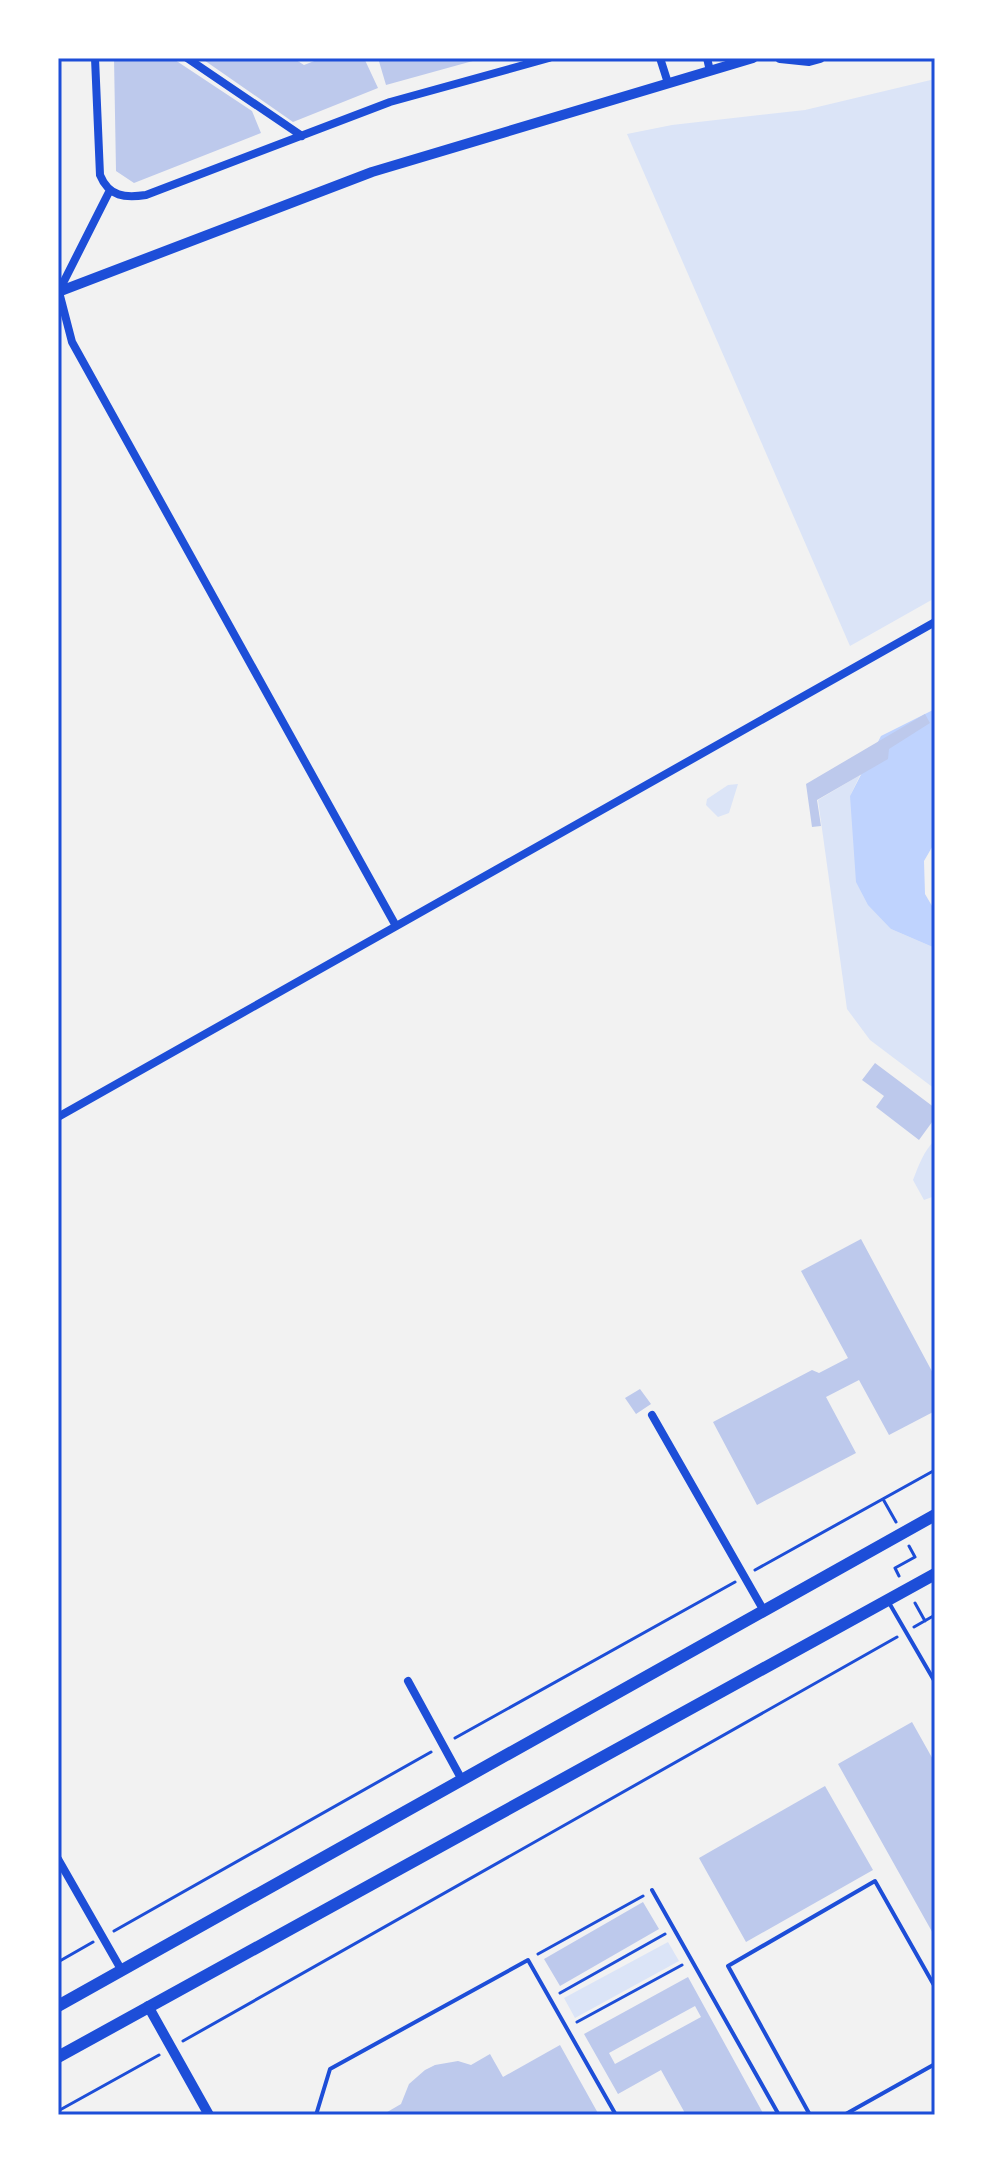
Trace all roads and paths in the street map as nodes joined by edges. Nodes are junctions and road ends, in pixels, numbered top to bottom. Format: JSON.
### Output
{"nodes":[{"id":1,"x":95,"y":58,"type":"edge"},
{"id":2,"x":187,"y":58,"type":"edge"},
{"id":3,"x":549,"y":58,"type":"edge"},
{"id":4,"x":660,"y":58,"type":"edge"},
{"id":5,"x":707,"y":58,"type":"edge"},
{"id":6,"x":753,"y":58,"type":"edge"},
{"id":7,"x":780,"y":58,"type":"edge"},
{"id":8,"x":820,"y":58,"type":"edge"},
{"id":9,"x":710,"y":71,"type":"junction"},
{"id":10,"x":668,"y":83,"type":"junction"},
{"id":11,"x":302,"y":136,"type":"junction"},
{"id":12,"x":110,"y":190,"type":"junction"},
{"id":13,"x":58,"y":290,"type":"edge"},
{"id":14,"x":935,"y":622,"type":"edge"},
{"id":15,"x":396,"y":926,"type":"junction"},
{"id":16,"x":58,"y":1117,"type":"edge"},
{"id":17,"x":652,"y":1415,"type":"dead end"},
{"id":18,"x":935,"y":1470,"type":"edge"},
{"id":19,"x":883,"y":1499,"type":"junction"},
{"id":20,"x":935,"y":1515,"type":"edge"},
{"id":21,"x":902,"y":1534,"type":"junction"},
{"id":22,"x":935,"y":1574,"type":"edge"},
{"id":23,"x":745,"y":1576,"type":"junction"},
{"id":24,"x":907,"y":1589,"type":"junction"},
{"id":25,"x":887,"y":1600,"type":"junction"},
{"id":26,"x":764,"y":1611,"type":"junction"},
{"id":27,"x":935,"y":1615,"type":"edge"},
{"id":28,"x":925,"y":1621,"type":"junction"},
{"id":29,"x":906,"y":1632,"type":"junction"},
{"id":30,"x":408,"y":1681,"type":"dead end"},
{"id":31,"x":935,"y":1682,"type":"edge"},
{"id":32,"x":443,"y":1745,"type":"junction"},
{"id":33,"x":462,"y":1780,"type":"junction"},
{"id":34,"x":58,"y":1859,"type":"edge"},
{"id":35,"x":652,"y":1890,"type":"joint"},
{"id":36,"x":674,"y":1928,"type":"junction"},
{"id":37,"x":103,"y":1937,"type":"junction"},
{"id":38,"x":528,"y":1960,"type":"junction"},
{"id":39,"x":691,"y":1960,"type":"junction"},
{"id":40,"x":58,"y":1962,"type":"edge"},
{"id":41,"x":122,"y":1971,"type":"junction"},
{"id":42,"x":935,"y":1987,"type":"edge"},
{"id":43,"x":549,"y":1999,"type":"junction"},
{"id":44,"x":58,"y":2006,"type":"edge"},
{"id":45,"x":148,"y":2006,"type":"junction"},
{"id":46,"x":566,"y":2028,"type":"junction"},
{"id":47,"x":171,"y":2048,"type":"junction"},
{"id":48,"x":58,"y":2057,"type":"edge"},
{"id":49,"x":935,"y":2064,"type":"edge"},
{"id":50,"x":58,"y":2111,"type":"edge"},
{"id":51,"x":209,"y":2115,"type":"edge"},
{"id":52,"x":316,"y":2115,"type":"edge"},
{"id":53,"x":616,"y":2115,"type":"edge"},
{"id":54,"x":779,"y":2115,"type":"edge"},
{"id":55,"x":810,"y":2115,"type":"edge"},
{"id":56,"x":844,"y":2115,"type":"edge"}],
"edges":[{"from":1,"to":12,"type":"street"},
{"from":2,"to":11,"type":"street"},
{"from":3,"to":11,"type":"street"},
{"from":4,"to":10,"type":"street"},
{"from":5,"to":9,"type":"street"},
{"from":6,"to":9,"type":"street"},
{"from":7,"to":8,"type":"street"},
{"from":9,"to":10,"type":"street"},
{"from":10,"to":13,"type":"street"},
{"from":11,"to":12,"type":"street"},
{"from":12,"to":13,"type":"street"},
{"from":13,"to":15,"type":"street"},
{"from":14,"to":15,"type":"street"},
{"from":15,"to":16,"type":"street"},
{"from":17,"to":23,"type":"street"},
{"from":18,"to":19,"type":"path"},
{"from":19,"to":21,"type":"path"},
{"from":19,"to":23,"type":"path"},
{"from":20,"to":21,"type":"main road"},
{"from":21,"to":24,"type":"path"},
{"from":21,"to":26,"type":"main road"},
{"from":22,"to":24,"type":"main road"},
{"from":23,"to":26,"type":"street"},
{"from":23,"to":32,"type":"path"},
{"from":24,"to":25,"type":"main road"},
{"from":24,"to":28,"type":"path"},
{"from":25,"to":29,"type":"lane"},
{"from":25,"to":45,"type":"main road"},
{"from":26,"to":33,"type":"main road"},
{"from":27,"to":28,"type":"path"},
{"from":28,"to":29,"type":"path"},
{"from":29,"to":31,"type":"lane"},
{"from":29,"to":47,"type":"path"},
{"from":30,"to":32,"type":"street"},
{"from":32,"to":33,"type":"street"},
{"from":32,"to":37,"type":"path"},
{"from":33,"to":41,"type":"main road"},
{"from":34,"to":37,"type":"street"},
{"from":35,"to":36,"type":"lane"},
{"from":35,"to":38,"type":"path"},
{"from":36,"to":39,"type":"lane"},
{"from":36,"to":43,"type":"path"},
{"from":37,"to":40,"type":"path"},
{"from":37,"to":41,"type":"street"},
{"from":38,"to":43,"type":"lane"},
{"from":38,"to":52,"type":"lane"},
{"from":39,"to":46,"type":"path"},
{"from":39,"to":54,"type":"lane"},
{"from":41,"to":44,"type":"main road"},
{"from":42,"to":55,"type":"lane"},
{"from":43,"to":46,"type":"lane"},
{"from":45,"to":47,"type":"street"},
{"from":45,"to":48,"type":"main road"},
{"from":46,"to":53,"type":"lane"},
{"from":47,"to":50,"type":"path"},
{"from":47,"to":51,"type":"street"},
{"from":49,"to":56,"type":"lane"}]}
